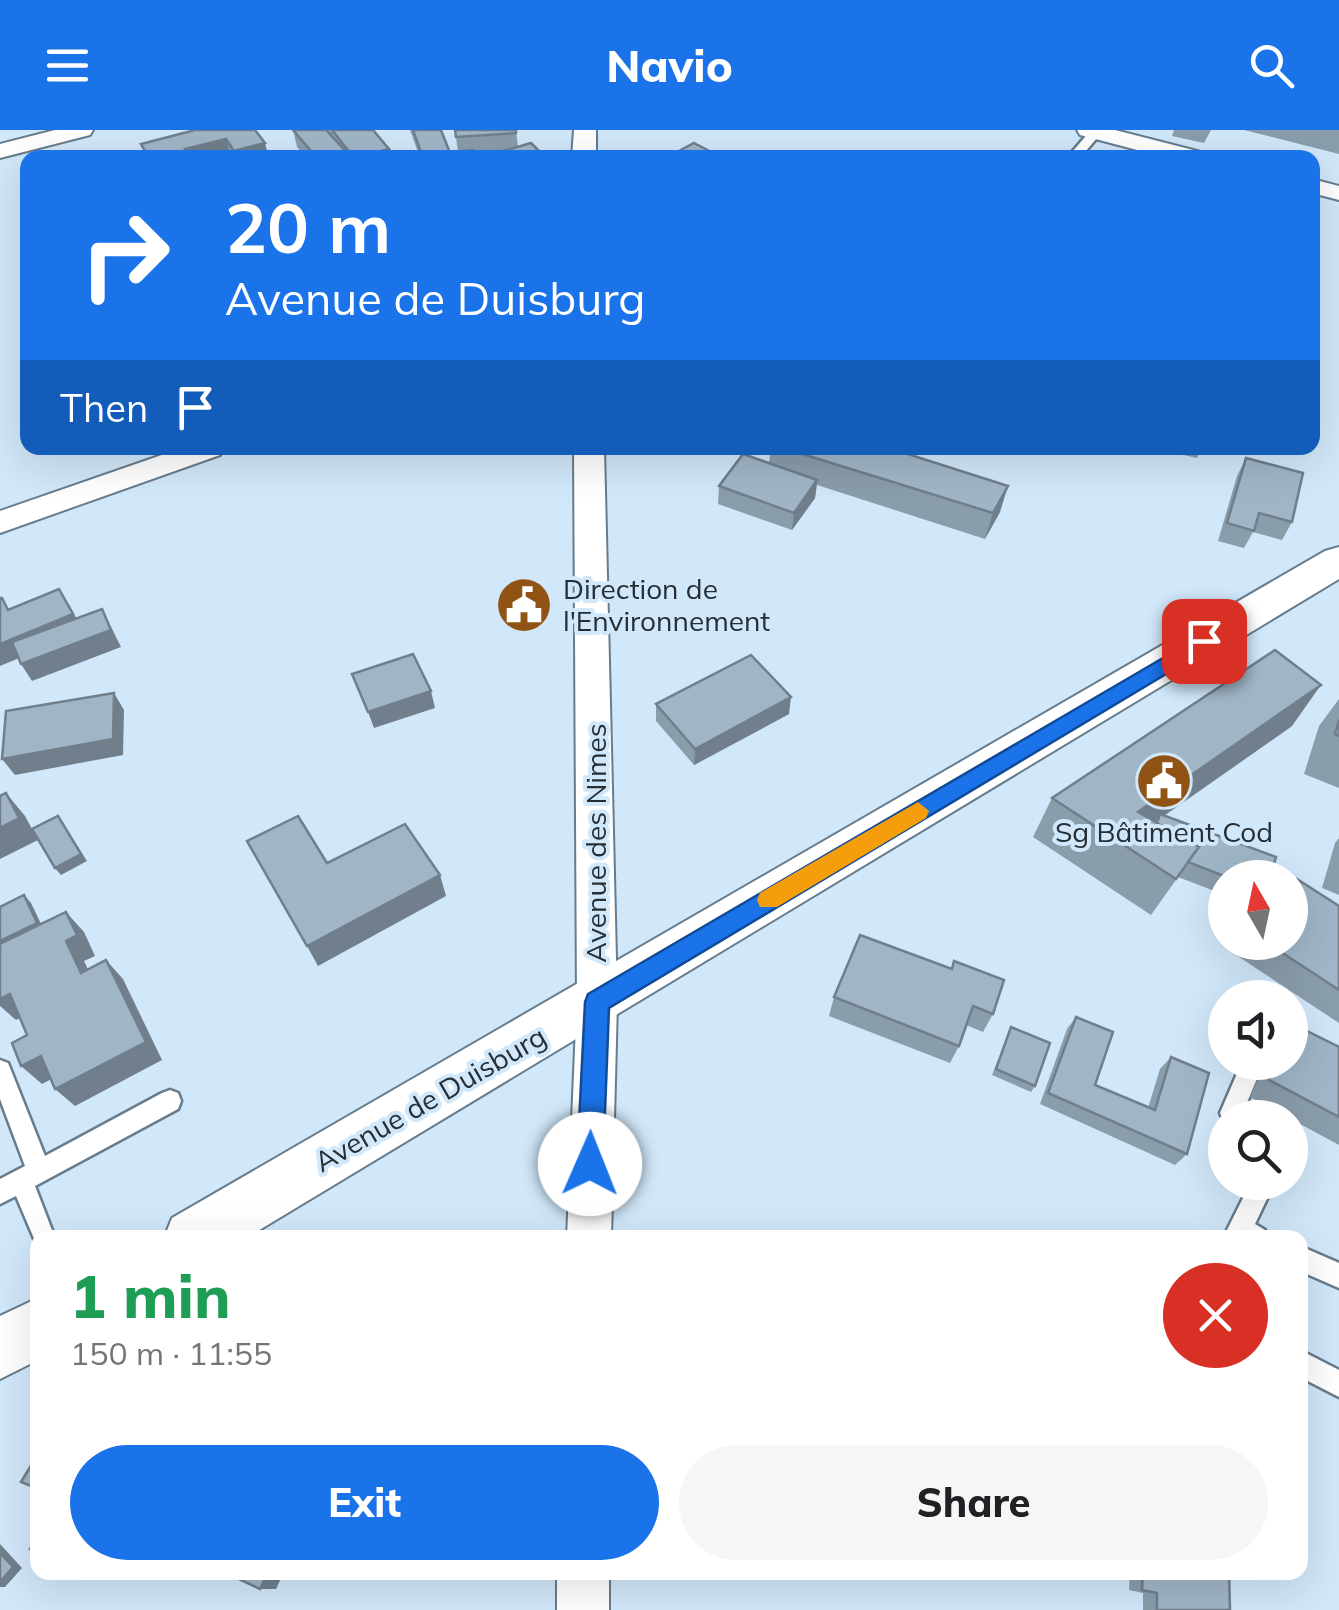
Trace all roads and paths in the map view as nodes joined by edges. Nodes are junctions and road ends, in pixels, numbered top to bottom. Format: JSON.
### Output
{"nodes":[{"id":1,"x":82,"y":130,"type":"edge"},
{"id":2,"x":1092,"y":131,"type":"edge"},
{"id":3,"x":1165,"y":150,"type":"edge"},
{"id":4,"x":0,"y":151,"type":"edge"},
{"id":5,"x":190,"y":455,"type":"edge"},
{"id":6,"x":589,"y":455,"type":"edge"},
{"id":7,"x":0,"y":522,"type":"edge"},
{"id":8,"x":1339,"y":561,"type":"edge"},
{"id":9,"x":597,"y":1002,"type":"junction"},
{"id":10,"x":0,"y":1070,"type":"edge"},
{"id":11,"x":170,"y":1101,"type":"dead end"},
{"id":12,"x":30,"y":1176,"type":"junction"},
{"id":13,"x":0,"y":1192,"type":"edge"},
{"id":14,"x":1257,"y":1200,"type":"edge"},
{"id":15,"x":41,"y":1230,"type":"edge"},
{"id":16,"x":206,"y":1230,"type":"edge"},
{"id":17,"x":589,"y":1230,"type":"edge"},
{"id":18,"x":1245,"y":1230,"type":"edge"},
{"id":19,"x":1308,"y":1262,"type":"edge"},
{"id":20,"x":1339,"y":1276,"type":"edge"},
{"id":21,"x":30,"y":1332,"type":"edge"},
{"id":22,"x":0,"y":1349,"type":"edge"},
{"id":23,"x":1308,"y":1368,"type":"edge"},
{"id":24,"x":1339,"y":1384,"type":"edge"},
{"id":25,"x":583,"y":1580,"type":"edge"},
{"id":26,"x":582,"y":1610,"type":"edge"}],
"edges":[{"from":1,"to":4,"type":"street"},
{"from":2,"to":3,"type":"street"},
{"from":5,"to":7,"type":"street"},
{"from":6,"to":9,"type":"street","name":"Avenue des Nimes"},
{"from":8,"to":9,"type":"street","name":"Avenue de Duisburg"},
{"from":9,"to":16,"type":"street","name":"Avenue de Duisburg"},
{"from":9,"to":17,"type":"street","name":"Avenue des Nimes"},
{"from":10,"to":12,"type":"lane"},
{"from":11,"to":12,"type":"lane"},
{"from":12,"to":13,"type":"lane"},
{"from":12,"to":15,"type":"lane"},
{"from":14,"to":18,"type":"lane"},
{"from":19,"to":20,"type":"lane"},
{"from":21,"to":22,"type":"street"},
{"from":23,"to":24,"type":"lane"},
{"from":25,"to":26,"type":"street"}]}
